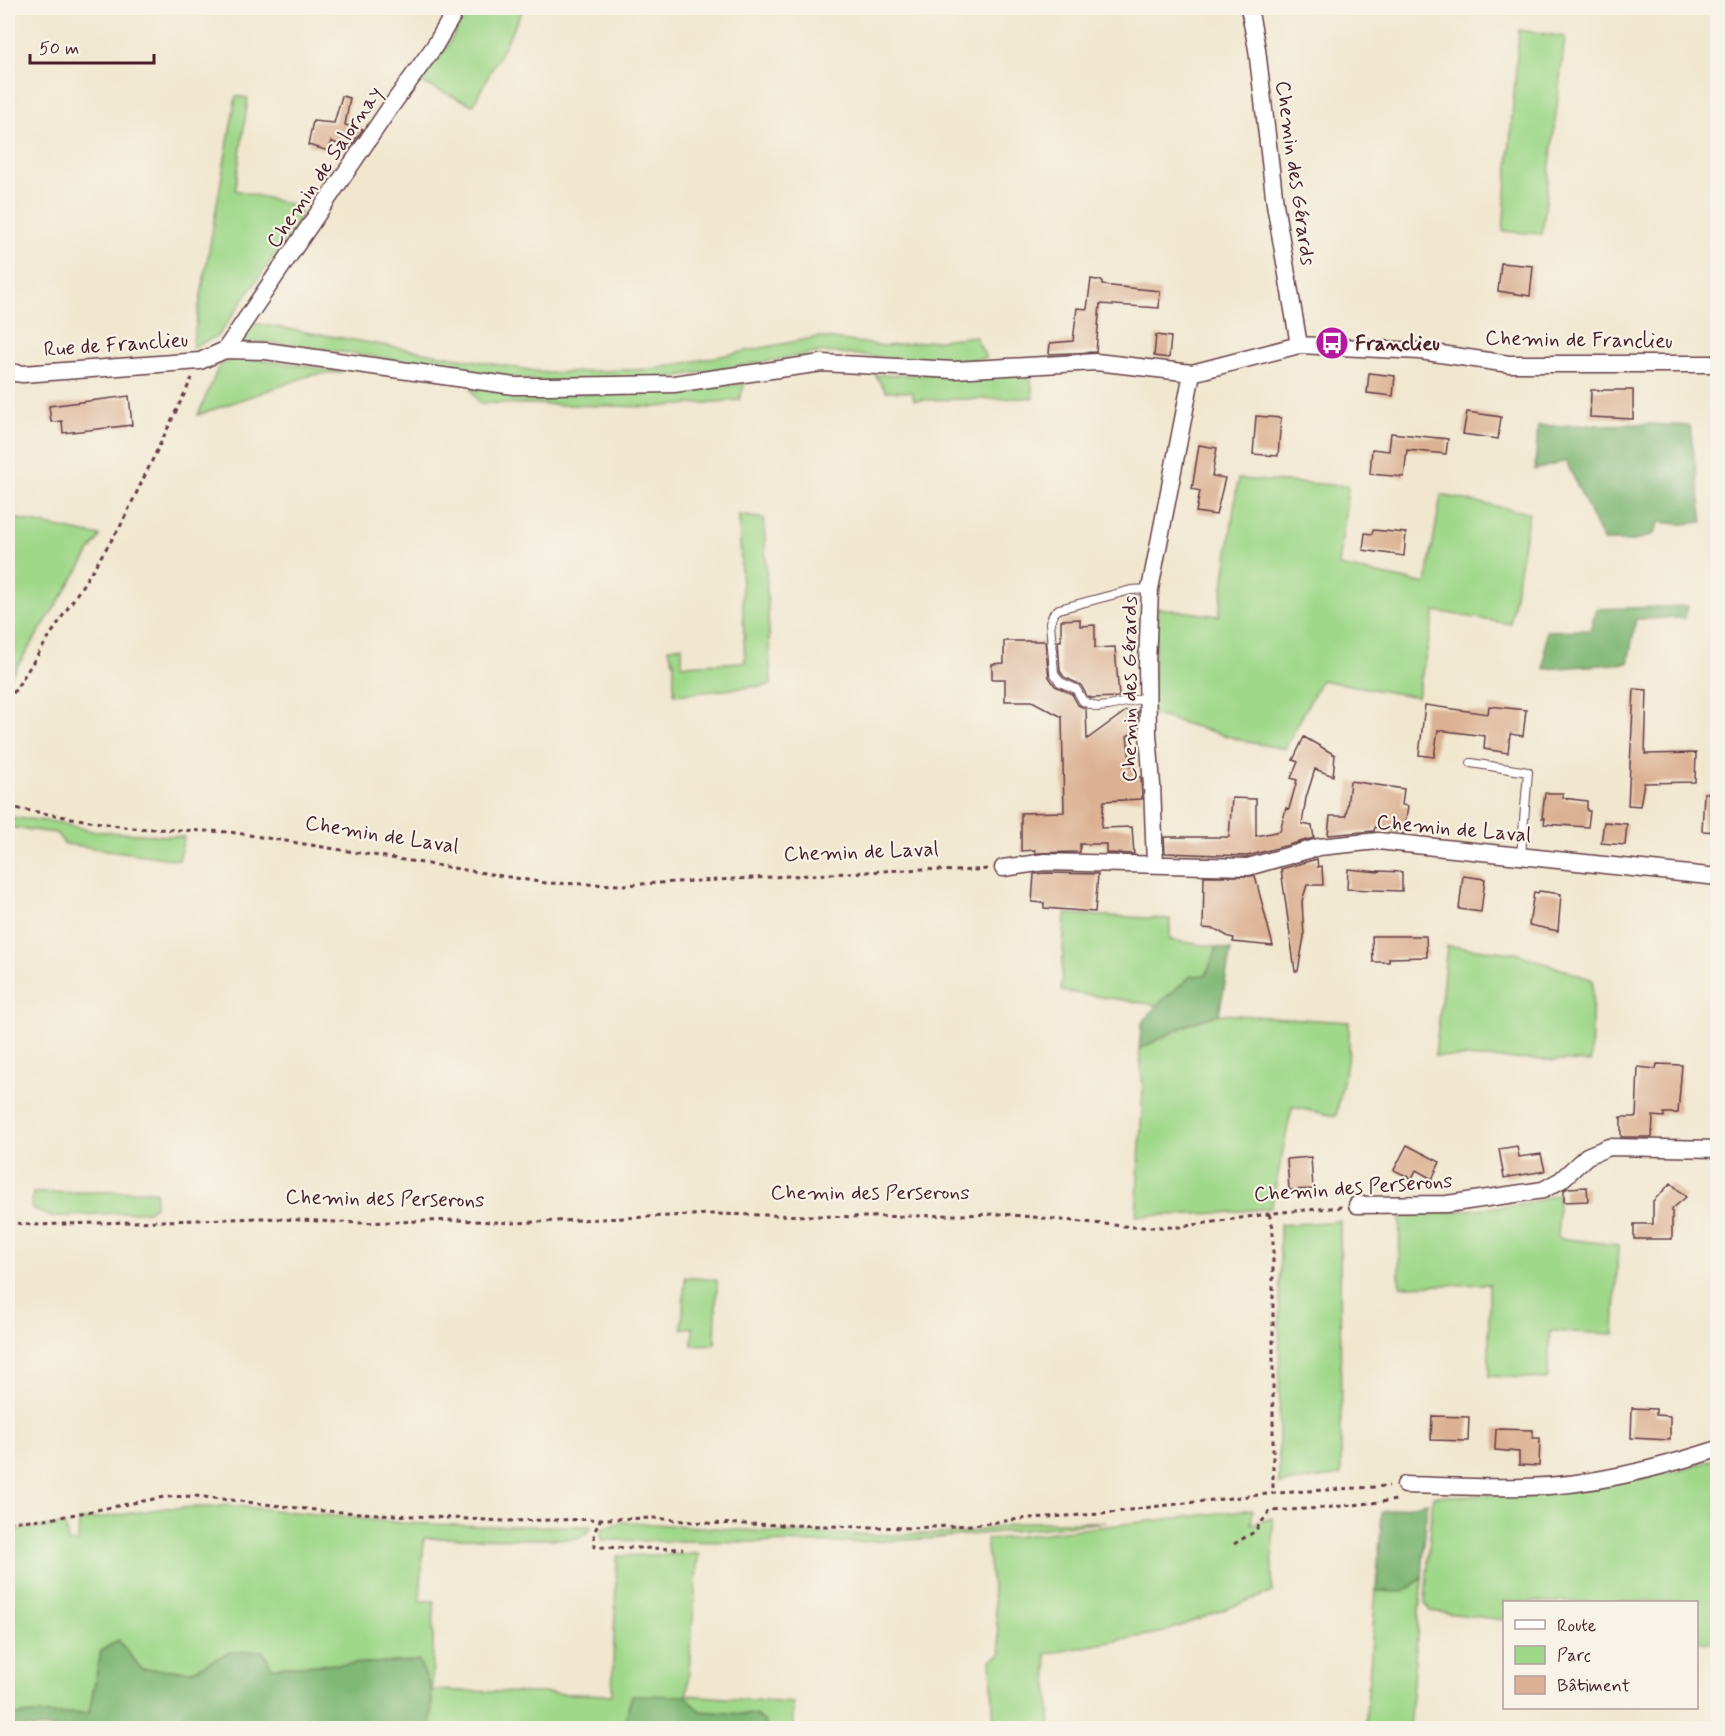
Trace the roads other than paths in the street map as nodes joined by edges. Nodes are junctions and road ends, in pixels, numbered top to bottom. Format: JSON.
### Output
{"nodes":[{"id":1,"x":458,"y":8,"type":"edge"},
{"id":2,"x":1249,"y":8,"type":"edge"},
{"id":3,"x":1299,"y":345,"type":"junction"},
{"id":4,"x":225,"y":350,"type":"junction"},
{"id":5,"x":1718,"y":364,"type":"edge"},
{"id":6,"x":8,"y":372,"type":"edge"},
{"id":7,"x":1192,"y":373,"type":"junction"},
{"id":8,"x":1150,"y":589,"type":"junction"},
{"id":9,"x":1148,"y":697,"type":"junction"},
{"id":10,"x":1471,"y":763,"type":"dead end"},
{"id":11,"x":1521,"y":856,"type":"junction"},
{"id":12,"x":1155,"y":864,"type":"junction"},
{"id":13,"x":1003,"y":868,"type":"road end"},
{"id":14,"x":1718,"y":877,"type":"edge"},
{"id":15,"x":1718,"y":1149,"type":"edge"},
{"id":16,"x":1357,"y":1205,"type":"road end"},
{"id":17,"x":1718,"y":1449,"type":"edge"},
{"id":18,"x":1405,"y":1485,"type":"road end"}],
"edges":[{"from":1,"to":4,"type":"street","name":"Chemin de Salornay"},
{"from":2,"to":3,"type":"street","name":"Chemin des Gérards"},
{"from":3,"to":5,"type":"street","name":"Chemin de Franclieu"},
{"from":3,"to":7,"type":"street","name":"Chemin de Franclieu"},
{"from":4,"to":6,"type":"street","name":"Rue de Franclieu"},
{"from":4,"to":7,"type":"street"},
{"from":7,"to":8,"type":"street","name":"Chemin des Gérards"},
{"from":8,"to":9,"type":"street","name":"Chemin des Gérards"},
{"from":8,"to":9,"type":"lane"},
{"from":9,"to":12,"type":"street","name":"Chemin des Gérards"},
{"from":10,"to":11,"type":"lane"},
{"from":11,"to":12,"type":"street","name":"Chemin de Laval"},
{"from":11,"to":14,"type":"street","name":"Chemin de Laval"},
{"from":12,"to":13,"type":"street","name":"Chemin de Laval"},
{"from":15,"to":16,"type":"street","name":"Chemin des Perserons"},
{"from":17,"to":18,"type":"street"}]}
